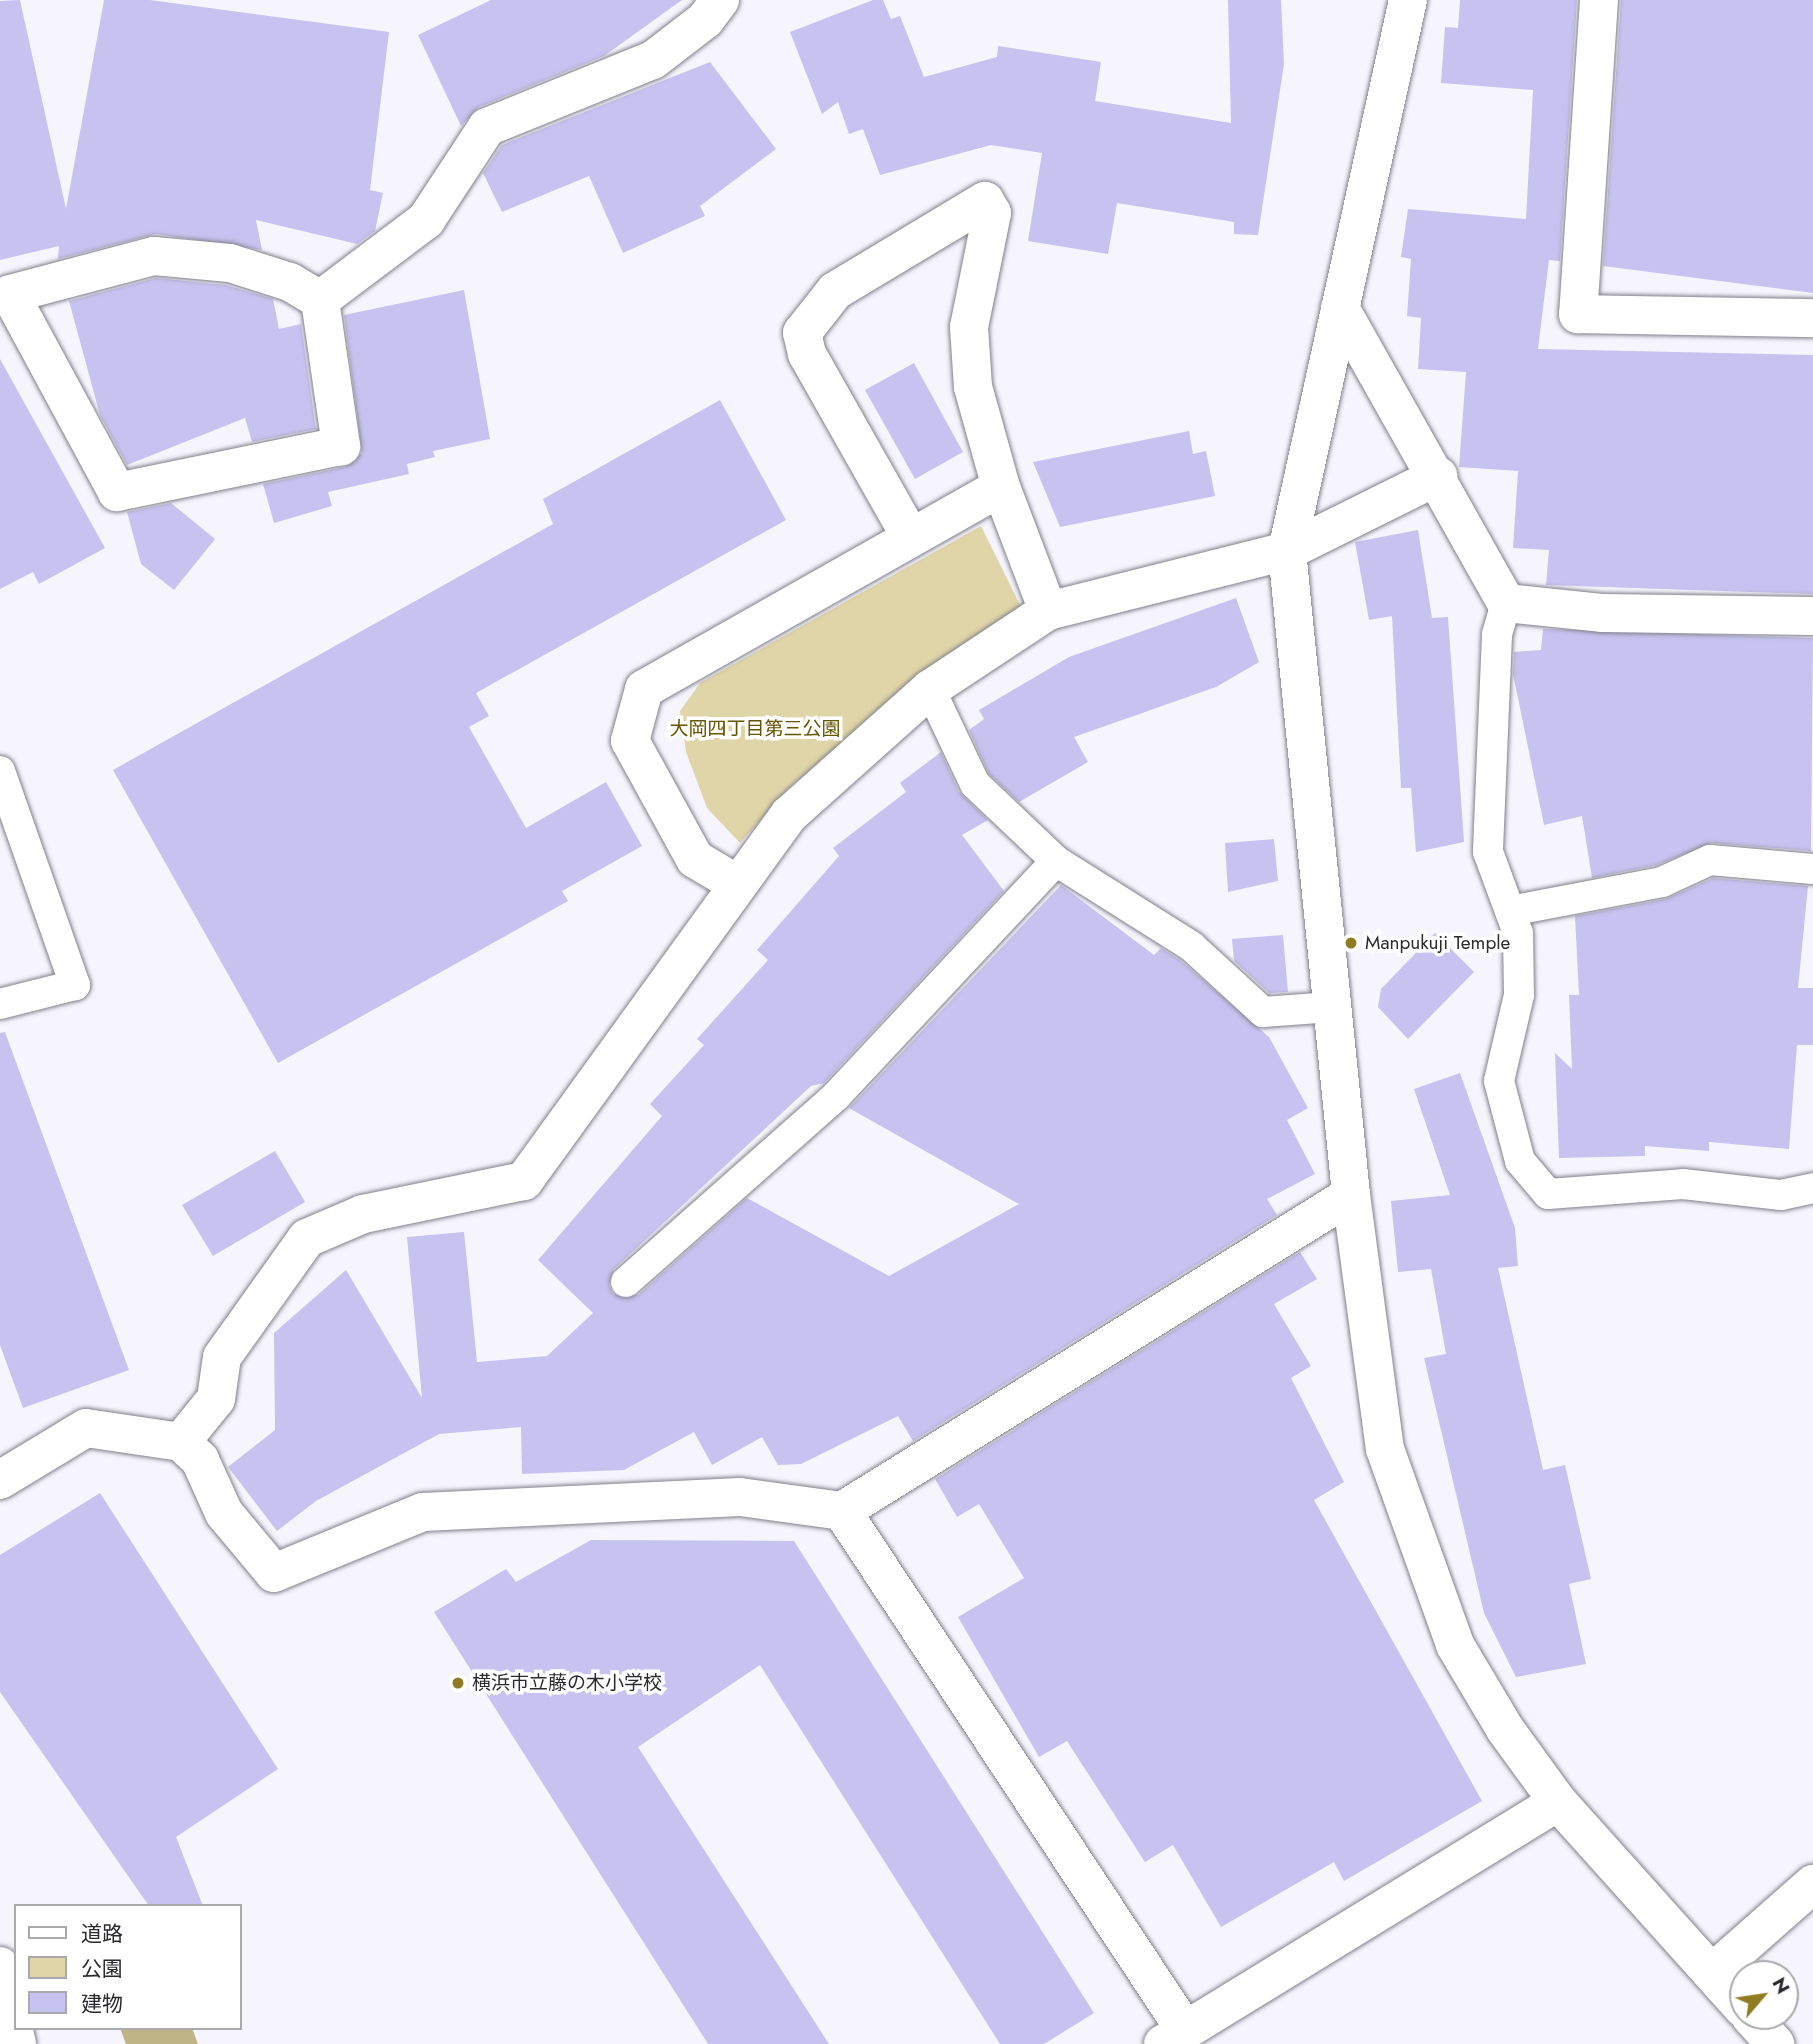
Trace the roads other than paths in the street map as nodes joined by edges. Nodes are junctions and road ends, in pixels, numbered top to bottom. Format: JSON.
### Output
{"nodes":[{"id":1,"x":720,"y":0,"type":"edge"},
{"id":2,"x":1408,"y":0,"type":"edge"},
{"id":3,"x":1599,"y":0,"type":"edge"},
{"id":4,"x":320,"y":300,"type":"junction"},
{"id":5,"x":1340,"y":308,"type":"junction"},
{"id":6,"x":1813,"y":318,"type":"edge"},
{"id":7,"x":1438,"y":476,"type":"junction"},
{"id":8,"x":1001,"y":487,"type":"junction"},
{"id":9,"x":910,"y":536,"type":"junction"},
{"id":10,"x":1287,"y":551,"type":"junction"},
{"id":11,"x":1506,"y":603,"type":"junction"},
{"id":12,"x":1048,"y":611,"type":"junction"},
{"id":13,"x":1813,"y":616,"type":"edge"},
{"id":14,"x":930,"y":689,"type":"junction"},
{"id":15,"x":0,"y":771,"type":"edge"},
{"id":16,"x":1056,"y":861,"type":"junction"},
{"id":17,"x":1813,"y":869,"type":"edge"},
{"id":18,"x":737,"y":884,"type":"junction"},
{"id":19,"x":1510,"y":911,"type":"junction"},
{"id":20,"x":0,"y":1004,"type":"edge"},
{"id":21,"x":1332,"y":1007,"type":"junction"},
{"id":22,"x":1813,"y":1188,"type":"edge"},
{"id":23,"x":1351,"y":1195,"type":"junction"},
{"id":24,"x":625,"y":1282,"type":"dead end"},
{"id":25,"x":181,"y":1442,"type":"junction"},
{"id":26,"x":0,"y":1480,"type":"edge"},
{"id":27,"x":842,"y":1511,"type":"junction"},
{"id":28,"x":1558,"y":1802,"type":"junction"},
{"id":29,"x":1813,"y":1884,"type":"edge"},
{"id":30,"x":0,"y":1966,"type":"edge"},
{"id":31,"x":1712,"y":1973,"type":"junction"},
{"id":32,"x":1729,"y":1992,"type":"edge"},
{"id":33,"x":9,"y":2030,"type":"edge"},
{"id":34,"x":1762,"y":2030,"type":"edge"},
{"id":35,"x":1174,"y":2037,"type":"edge"},
{"id":36,"x":1775,"y":2044,"type":"edge"}],
"edges":[{"from":1,"to":4,"type":"street"},
{"from":2,"to":5,"type":"street"},
{"from":3,"to":6,"type":"street"},
{"from":4,"to":4,"type":"street"},
{"from":5,"to":7,"type":"street"},
{"from":5,"to":10,"type":"street"},
{"from":7,"to":10,"type":"street"},
{"from":7,"to":11,"type":"street"},
{"from":8,"to":9,"type":"street"},
{"from":8,"to":9,"type":"street"},
{"from":8,"to":12,"type":"street"},
{"from":9,"to":18,"type":"street"},
{"from":10,"to":12,"type":"street"},
{"from":10,"to":21,"type":"street"},
{"from":11,"to":13,"type":"street"},
{"from":11,"to":19,"type":"lane"},
{"from":12,"to":14,"type":"street"},
{"from":14,"to":16,"type":"lane"},
{"from":14,"to":18,"type":"street"},
{"from":15,"to":20,"type":"lane"},
{"from":16,"to":21,"type":"lane"},
{"from":16,"to":24,"type":"lane"},
{"from":17,"to":19,"type":"lane"},
{"from":18,"to":25,"type":"street"},
{"from":19,"to":22,"type":"lane"},
{"from":21,"to":23,"type":"street"},
{"from":23,"to":27,"type":"street"},
{"from":23,"to":28,"type":"street"},
{"from":25,"to":26,"type":"street"},
{"from":25,"to":27,"type":"street"},
{"from":27,"to":35,"type":"street"},
{"from":28,"to":31,"type":"street"},
{"from":28,"to":35,"type":"street"},
{"from":29,"to":31,"type":"street"},
{"from":30,"to":33,"type":"street"},
{"from":31,"to":32,"type":"street"},
{"from":34,"to":36,"type":"street"}]}
